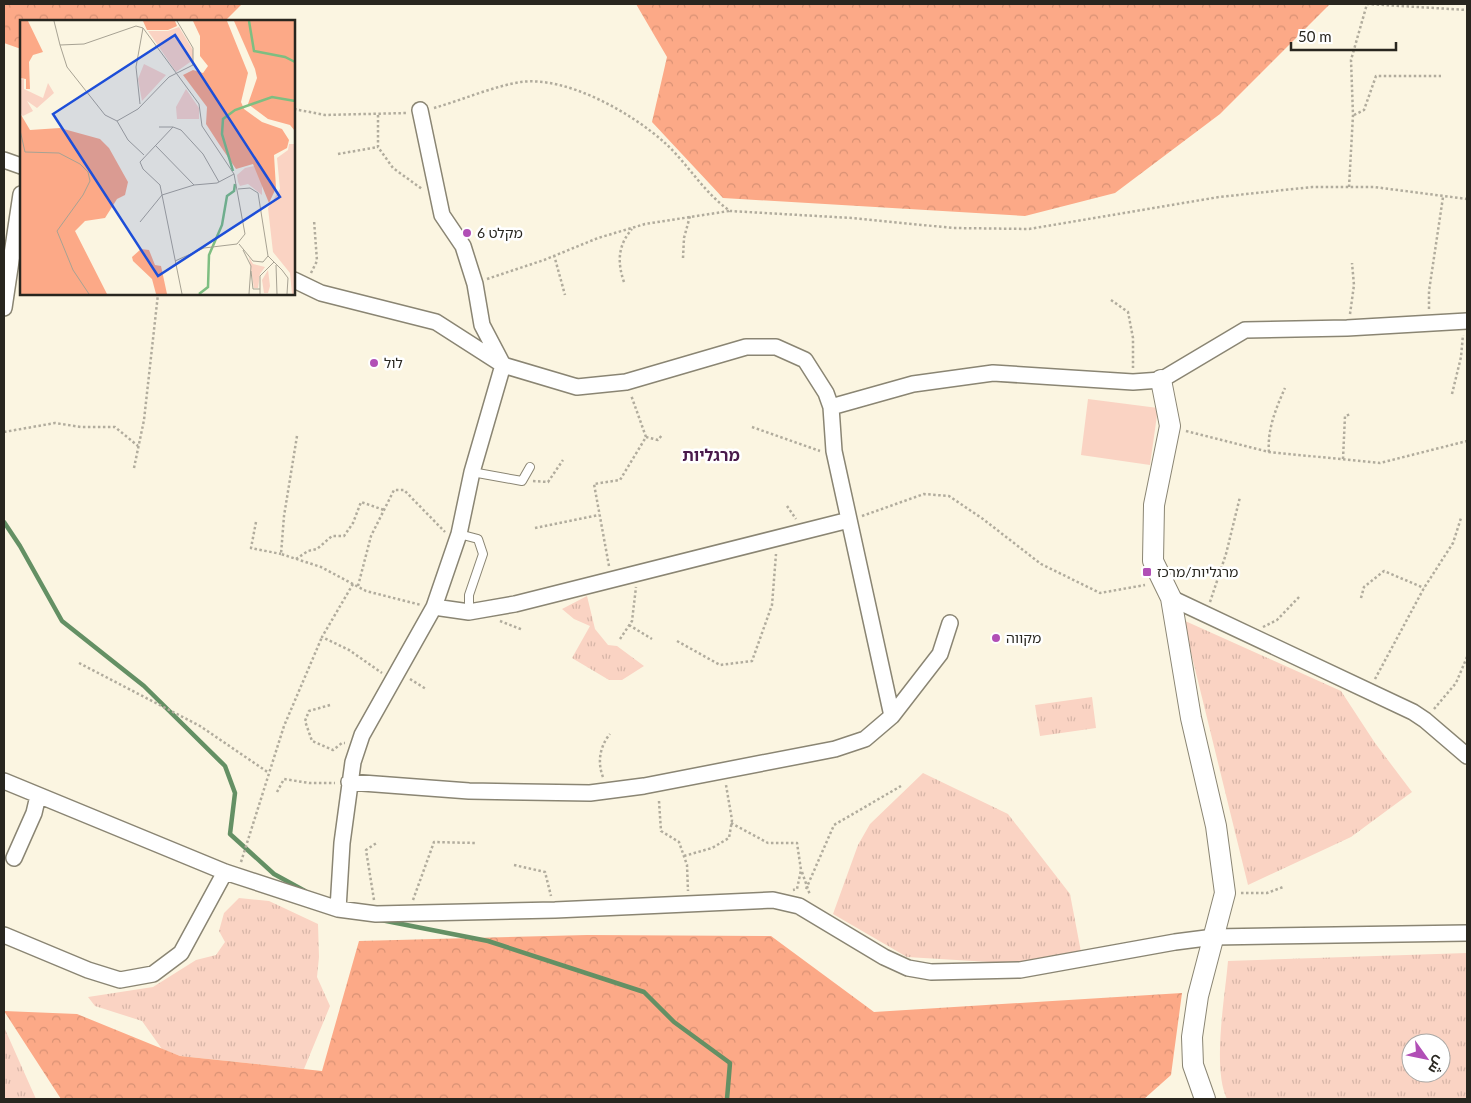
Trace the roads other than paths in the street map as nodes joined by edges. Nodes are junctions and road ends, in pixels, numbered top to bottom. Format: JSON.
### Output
{"nodes":[{"id":1,"x":420,"y":110,"type":"road end"},
{"id":2,"x":4,"y":160,"type":"edge"},
{"id":3,"x":20,"y":166,"type":"edge"},
{"id":4,"x":20,"y":201,"type":"edge"},
{"id":5,"x":299,"y":283,"type":"edge"},
{"id":6,"x":4,"y":308,"type":"edge"},
{"id":7,"x":1466,"y":321,"type":"edge"},
{"id":8,"x":503,"y":365,"type":"junction"},
{"id":9,"x":1161,"y":380,"type":"junction"},
{"id":10,"x":831,"y":407,"type":"junction"},
{"id":11,"x":530,"y":466,"type":"dead end"},
{"id":12,"x":472,"y":472,"type":"junction"},
{"id":13,"x":849,"y":520,"type":"junction"},
{"id":14,"x":457,"y":539,"type":"junction"},
{"id":15,"x":1167,"y":593,"type":"junction"},
{"id":16,"x":434,"y":607,"type":"junction"},
{"id":17,"x":469,"y":612,"type":"junction"},
{"id":18,"x":950,"y":623,"type":"dead end"},
{"id":19,"x":892,"y":716,"type":"junction"},
{"id":20,"x":1467,"y":756,"type":"edge"},
{"id":21,"x":4,"y":781,"type":"edge"},
{"id":22,"x":350,"y":782,"type":"junction"},
{"id":23,"x":38,"y":796,"type":"junction"},
{"id":24,"x":14,"y":858,"type":"dead end"},
{"id":25,"x":232,"y":874,"type":"junction"},
{"id":26,"x":338,"y":909,"type":"junction"},
{"id":27,"x":1467,"y":932,"type":"edge"},
{"id":28,"x":4,"y":935,"type":"edge"},
{"id":29,"x":1214,"y":937,"type":"junction"},
{"id":30,"x":1205,"y":1099,"type":"edge"}],
"edges":[{"from":1,"to":8,"type":"street"},
{"from":2,"to":3,"type":"street"},
{"from":4,"to":6,"type":"street"},
{"from":5,"to":8,"type":"street"},
{"from":7,"to":9,"type":"street"},
{"from":8,"to":10,"type":"street"},
{"from":8,"to":12,"type":"street"},
{"from":9,"to":10,"type":"street"},
{"from":9,"to":15,"type":"street"},
{"from":10,"to":13,"type":"street"},
{"from":11,"to":12,"type":"lane"},
{"from":12,"to":14,"type":"street"},
{"from":13,"to":17,"type":"street"},
{"from":13,"to":19,"type":"street"},
{"from":14,"to":16,"type":"street"},
{"from":14,"to":17,"type":"lane"},
{"from":15,"to":20,"type":"street"},
{"from":15,"to":29,"type":"street"},
{"from":16,"to":17,"type":"street"},
{"from":16,"to":22,"type":"street"},
{"from":18,"to":19,"type":"street"},
{"from":19,"to":22,"type":"street"},
{"from":21,"to":23,"type":"street"},
{"from":22,"to":26,"type":"street"},
{"from":23,"to":24,"type":"street"},
{"from":23,"to":25,"type":"street"},
{"from":25,"to":26,"type":"street"},
{"from":25,"to":28,"type":"street"},
{"from":26,"to":29,"type":"street"},
{"from":27,"to":29,"type":"street"},
{"from":29,"to":30,"type":"street"}]}
